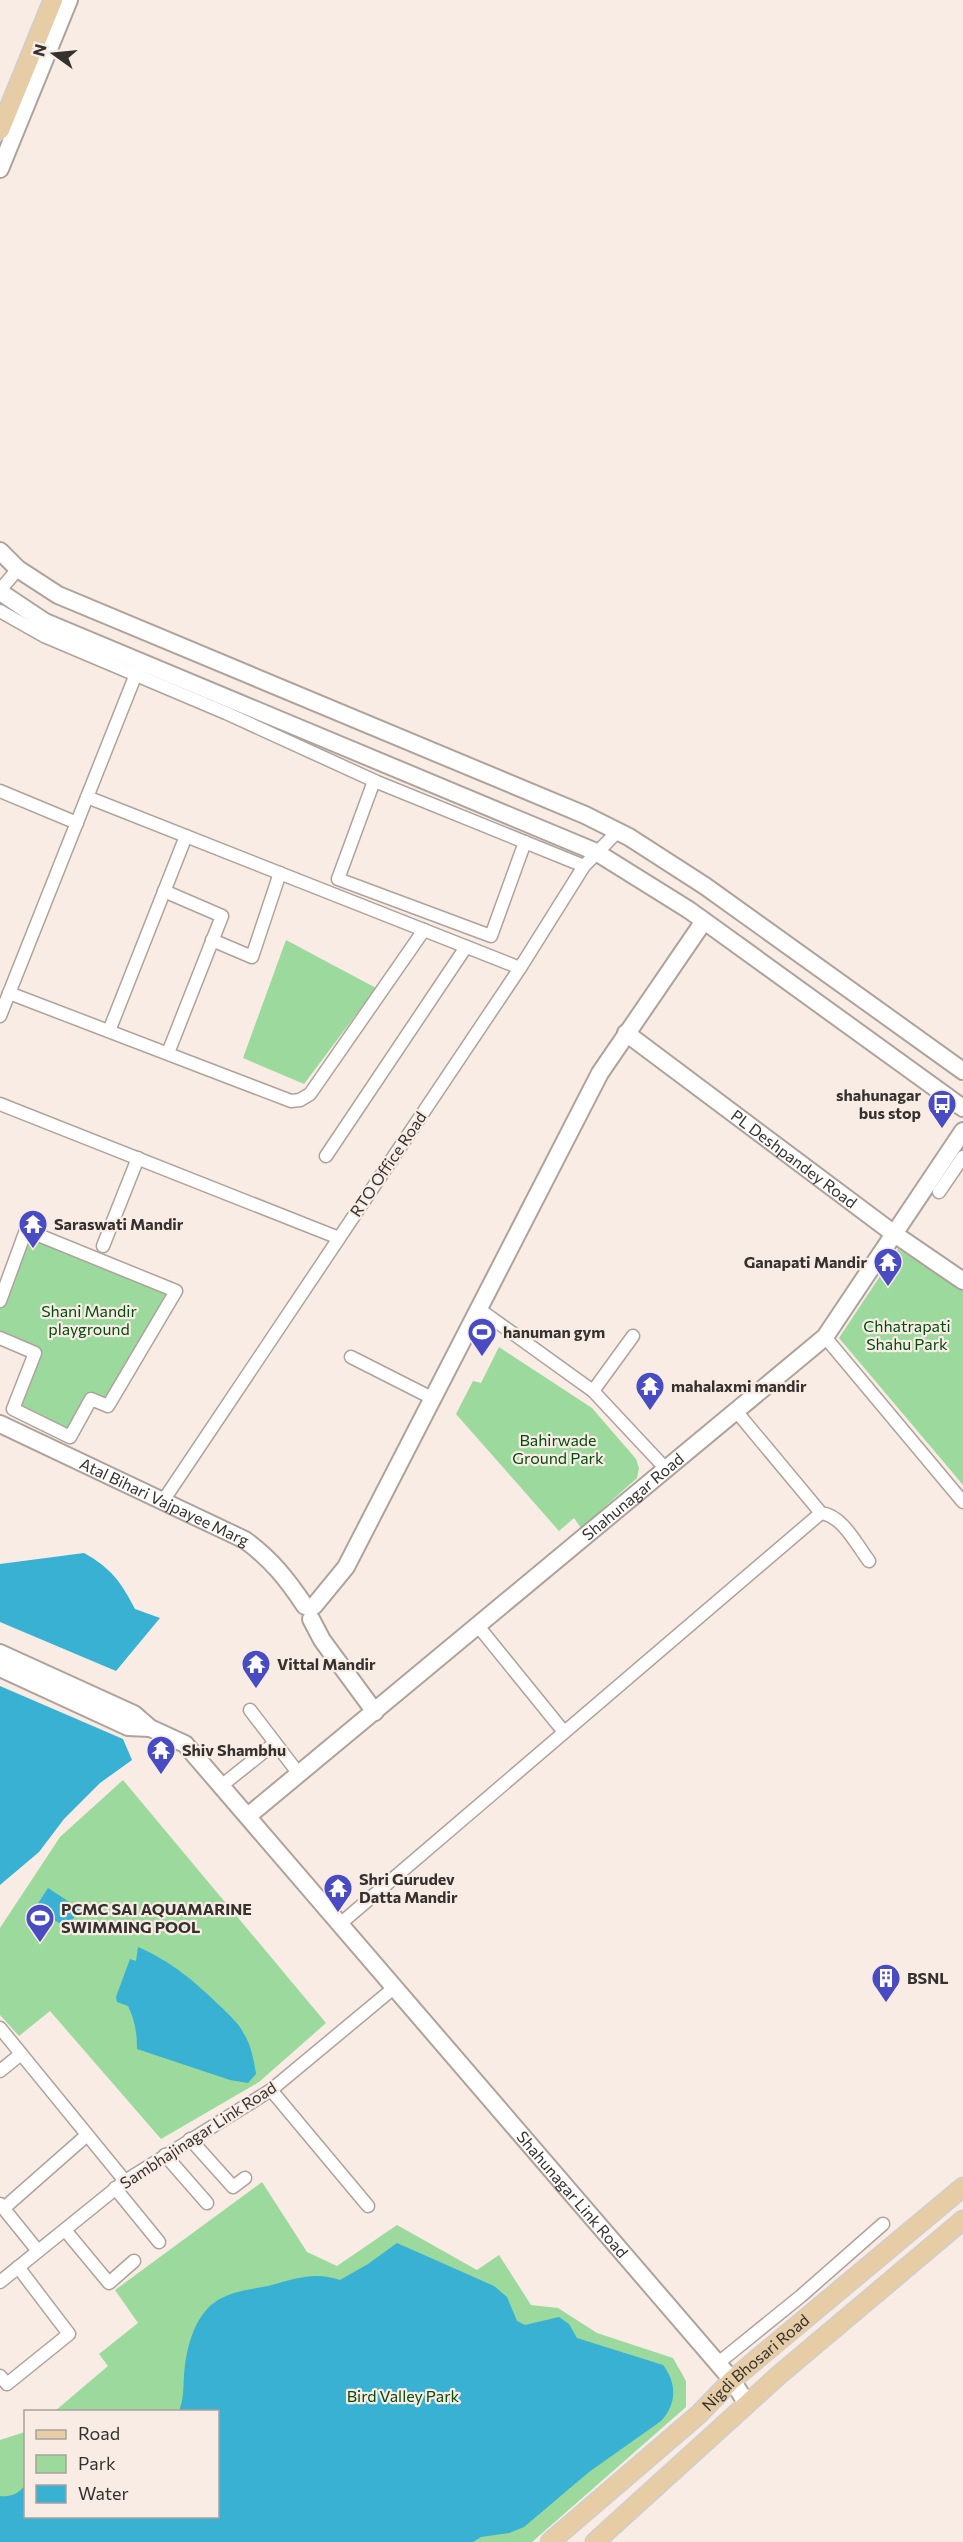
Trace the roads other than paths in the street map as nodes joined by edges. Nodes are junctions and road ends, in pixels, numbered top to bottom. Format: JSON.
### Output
{"nodes":[{"id":1,"x":52,"y":0,"type":"edge"},
{"id":2,"x":69,"y":0,"type":"edge"},
{"id":3,"x":0,"y":130,"type":"edge"},
{"id":4,"x":0,"y":169,"type":"edge"},
{"id":5,"x":0,"y":551,"type":"edge"},
{"id":6,"x":18,"y":569,"type":"junction"},
{"id":7,"x":0,"y":591,"type":"edge"},
{"id":8,"x":0,"y":611,"type":"edge"},
{"id":9,"x":138,"y":668,"type":"junction"},
{"id":10,"x":375,"y":781,"type":"junction"},
{"id":11,"x":0,"y":791,"type":"edge"},
{"id":12,"x":87,"y":797,"type":"junction"},
{"id":13,"x":77,"y":823,"type":"junction"},
{"id":14,"x":618,"y":831,"type":"junction"},
{"id":15,"x":186,"y":836,"type":"junction"},
{"id":16,"x":525,"y":842,"type":"junction"},
{"id":17,"x":596,"y":852,"type":"junction"},
{"id":18,"x":584,"y":866,"type":"junction"},
{"id":19,"x":280,"y":873,"type":"junction"},
{"id":20,"x":164,"y":891,"type":"junction"},
{"id":21,"x":704,"y":921,"type":"junction"},
{"id":22,"x":424,"y":930,"type":"junction"},
{"id":23,"x":212,"y":940,"type":"junction"},
{"id":24,"x":466,"y":947,"type":"junction"},
{"id":25,"x":520,"y":968,"type":"junction"},
{"id":26,"x":9,"y":993,"type":"junction"},
{"id":27,"x":0,"y":1016,"type":"edge"},
{"id":28,"x":109,"y":1031,"type":"junction"},
{"id":29,"x":626,"y":1033,"type":"junction"},
{"id":30,"x":168,"y":1053,"type":"junction"},
{"id":31,"x":963,"y":1071,"type":"edge"},
{"id":32,"x":0,"y":1104,"type":"edge"},
{"id":33,"x":963,"y":1108,"type":"edge"},
{"id":34,"x":963,"y":1131,"type":"edge"},
{"id":35,"x":326,"y":1156,"type":"dead end"},
{"id":36,"x":963,"y":1157,"type":"edge"},
{"id":37,"x":138,"y":1158,"type":"junction"},
{"id":38,"x":939,"y":1192,"type":"dead end"},
{"id":39,"x":893,"y":1233,"type":"junction"},
{"id":40,"x":339,"y":1238,"type":"junction"},
{"id":41,"x":103,"y":1246,"type":"dead end"},
{"id":42,"x":963,"y":1281,"type":"edge"},
{"id":43,"x":0,"y":1301,"type":"edge"},
{"id":44,"x":479,"y":1309,"type":"junction"},
{"id":45,"x":633,"y":1336,"type":"dead end"},
{"id":46,"x":825,"y":1337,"type":"junction"},
{"id":47,"x":0,"y":1338,"type":"edge"},
{"id":48,"x":351,"y":1357,"type":"dead end"},
{"id":49,"x":592,"y":1391,"type":"junction"},
{"id":50,"x":432,"y":1398,"type":"junction"},
{"id":51,"x":736,"y":1411,"type":"junction"},
{"id":52,"x":0,"y":1424,"type":"edge"},
{"id":53,"x":666,"y":1469,"type":"junction"},
{"id":54,"x":163,"y":1501,"type":"junction"},
{"id":55,"x":963,"y":1502,"type":"edge"},
{"id":56,"x":821,"y":1513,"type":"junction"},
{"id":57,"x":869,"y":1561,"type":"dead end"},
{"id":58,"x":310,"y":1610,"type":"junction"},
{"id":59,"x":477,"y":1626,"type":"junction"},
{"id":60,"x":0,"y":1653,"type":"edge"},
{"id":61,"x":0,"y":1668,"type":"edge"},
{"id":62,"x":250,"y":1710,"type":"dead end"},
{"id":63,"x":375,"y":1712,"type":"junction"},
{"id":64,"x":150,"y":1728,"type":"junction"},
{"id":65,"x":564,"y":1732,"type":"junction"},
{"id":66,"x":275,"y":1743,"type":"junction"},
{"id":67,"x":299,"y":1774,"type":"junction"},
{"id":68,"x":221,"y":1786,"type":"junction"},
{"id":69,"x":248,"y":1816,"type":"junction"},
{"id":70,"x":340,"y":1924,"type":"junction"},
{"id":71,"x":395,"y":1988,"type":"junction"},
{"id":72,"x":0,"y":2028,"type":"edge"},
{"id":73,"x":21,"y":2054,"type":"junction"},
{"id":74,"x":0,"y":2071,"type":"edge"},
{"id":75,"x":271,"y":2090,"type":"junction"},
{"id":76,"x":87,"y":2135,"type":"junction"},
{"id":77,"x":190,"y":2139,"type":"junction"},
{"id":78,"x":165,"y":2155,"type":"junction"},
{"id":79,"x":245,"y":2178,"type":"dead end"},
{"id":80,"x":120,"y":2185,"type":"junction"},
{"id":81,"x":963,"y":2187,"type":"edge"},
{"id":82,"x":207,"y":2204,"type":"dead end"},
{"id":83,"x":2,"y":2206,"type":"edge"},
{"id":84,"x":368,"y":2206,"type":"dead end"},
{"id":85,"x":963,"y":2220,"type":"edge"},
{"id":86,"x":883,"y":2224,"type":"dead end"},
{"id":87,"x":64,"y":2230,"type":"junction"},
{"id":88,"x":159,"y":2242,"type":"dead end"},
{"id":89,"x":857,"y":2247,"type":"junction"},
{"id":90,"x":38,"y":2251,"type":"junction"},
{"id":91,"x":134,"y":2261,"type":"dead end"},
{"id":92,"x":870,"y":2264,"type":"junction"},
{"id":93,"x":18,"y":2267,"type":"junction"},
{"id":94,"x":0,"y":2282,"type":"edge"},
{"id":95,"x":801,"y":2296,"type":"junction"},
{"id":96,"x":813,"y":2311,"type":"junction"},
{"id":97,"x":717,"y":2364,"type":"junction"},
{"id":98,"x":0,"y":2376,"type":"edge"},
{"id":99,"x":732,"y":2380,"type":"junction"},
{"id":100,"x":747,"y":2404,"type":"junction"},
{"id":101,"x":550,"y":2542,"type":"edge"},
{"id":102,"x":595,"y":2542,"type":"edge"}],
"edges":[{"from":1,"to":3,"type":"main road"},
{"from":2,"to":4,"type":"street"},
{"from":5,"to":6,"type":"street"},
{"from":6,"to":7,"type":"street"},
{"from":6,"to":14,"type":"street"},
{"from":7,"to":9,"type":"street"},
{"from":8,"to":9,"type":"street"},
{"from":9,"to":10,"type":"street"},
{"from":9,"to":12,"type":"street"},
{"from":9,"to":17,"type":"street"},
{"from":10,"to":16,"type":"street"},
{"from":10,"to":16,"type":"street"},
{"from":11,"to":13,"type":"street"},
{"from":12,"to":13,"type":"street"},
{"from":12,"to":15,"type":"street"},
{"from":13,"to":26,"type":"street"},
{"from":14,"to":17,"type":"street","name":"RTO Office Road"},
{"from":14,"to":31,"type":"street"},
{"from":15,"to":19,"type":"street"},
{"from":15,"to":20,"type":"street"},
{"from":16,"to":18,"type":"street"},
{"from":17,"to":18,"type":"street","name":"RTO Office Road"},
{"from":17,"to":21,"type":"street"},
{"from":18,"to":25,"type":"street","name":"RTO Office Road"},
{"from":19,"to":22,"type":"street"},
{"from":19,"to":23,"type":"street"},
{"from":20,"to":23,"type":"street"},
{"from":20,"to":28,"type":"street"},
{"from":21,"to":29,"type":"street"},
{"from":21,"to":33,"type":"street"},
{"from":22,"to":24,"type":"street"},
{"from":22,"to":30,"type":"street"},
{"from":23,"to":30,"type":"street"},
{"from":24,"to":25,"type":"street"},
{"from":24,"to":35,"type":"street"},
{"from":25,"to":40,"type":"street","name":"RTO Office Road"},
{"from":26,"to":27,"type":"street"},
{"from":26,"to":28,"type":"street"},
{"from":28,"to":30,"type":"street"},
{"from":29,"to":39,"type":"street","name":"PL Deshpandey Road"},
{"from":29,"to":44,"type":"street"},
{"from":32,"to":37,"type":"street"},
{"from":34,"to":39,"type":"street","name":"Shahunagar Road"},
{"from":36,"to":38,"type":"street"},
{"from":37,"to":40,"type":"street"},
{"from":37,"to":41,"type":"street"},
{"from":39,"to":42,"type":"street","name":"PL Deshpandey Road"},
{"from":39,"to":46,"type":"street","name":"Shahunagar Road"},
{"from":40,"to":54,"type":"street","name":"RTO Office Road"},
{"from":43,"to":47,"type":"street"},
{"from":44,"to":49,"type":"street"},
{"from":44,"to":50,"type":"street"},
{"from":45,"to":49,"type":"street"},
{"from":46,"to":51,"type":"street","name":"Shahunagar Road"},
{"from":46,"to":55,"type":"street"},
{"from":48,"to":50,"type":"street"},
{"from":49,"to":53,"type":"street"},
{"from":50,"to":58,"type":"street"},
{"from":51,"to":53,"type":"street","name":"Shahunagar Road"},
{"from":51,"to":56,"type":"street"},
{"from":52,"to":54,"type":"street","name":"Atal Bihari Vajpayee Marg"},
{"from":53,"to":59,"type":"street","name":"Shahunagar Road"},
{"from":54,"to":58,"type":"street","name":"Atal Bihari Vajpayee Marg"},
{"from":56,"to":57,"type":"street"},
{"from":56,"to":65,"type":"street"},
{"from":58,"to":63,"type":"street","name":"Atal Bihari Vajpayee Marg"},
{"from":59,"to":63,"type":"street","name":"Shahunagar Road"},
{"from":59,"to":65,"type":"street"},
{"from":60,"to":64,"type":"street"},
{"from":61,"to":64,"type":"street"},
{"from":62,"to":66,"type":"street"},
{"from":63,"to":67,"type":"street","name":"Shahunagar Road"},
{"from":64,"to":68,"type":"street","name":"Shahunagar Link Road"},
{"from":65,"to":70,"type":"street"},
{"from":66,"to":67,"type":"street"},
{"from":66,"to":68,"type":"street"},
{"from":67,"to":69,"type":"street","name":"Shahunagar Road"},
{"from":68,"to":69,"type":"street","name":"Shahunagar Link Road"},
{"from":69,"to":70,"type":"street","name":"Shahunagar Link Road"},
{"from":70,"to":71,"type":"street","name":"Shahunagar Link Road"},
{"from":71,"to":75,"type":"street","name":"Sambhajinagar Link Road"},
{"from":71,"to":97,"type":"street","name":"Shahunagar Link Road"},
{"from":72,"to":73,"type":"street"},
{"from":73,"to":74,"type":"street"},
{"from":73,"to":76,"type":"street"},
{"from":75,"to":77,"type":"street","name":"Sambhajinagar Link Road"},
{"from":75,"to":84,"type":"street"},
{"from":76,"to":80,"type":"street"},
{"from":76,"to":83,"type":"street"},
{"from":77,"to":78,"type":"street","name":"Sambhajinagar Link Road"},
{"from":77,"to":79,"type":"street"},
{"from":78,"to":80,"type":"street","name":"Sambhajinagar Link Road"},
{"from":78,"to":82,"type":"street"},
{"from":80,"to":87,"type":"street","name":"Sambhajinagar Link Road"},
{"from":80,"to":88,"type":"street"},
{"from":81,"to":92,"type":"main road","name":"Nigdi Bhosari Road"},
{"from":83,"to":90,"type":"street"},
{"from":85,"to":100,"type":"main road","name":"Nigdi Bhosari Road"},
{"from":86,"to":89,"type":"street"},
{"from":87,"to":90,"type":"street","name":"Sambhajinagar Link Road"},
{"from":87,"to":91,"type":"street"},
{"from":89,"to":92,"type":"street"},
{"from":89,"to":95,"type":"street"},
{"from":90,"to":93,"type":"street","name":"Sambhajinagar Link Road"},
{"from":92,"to":96,"type":"main road","name":"Nigdi Bhosari Road"},
{"from":93,"to":94,"type":"street","name":"Sambhajinagar Link Road"},
{"from":93,"to":98,"type":"street"},
{"from":95,"to":96,"type":"street"},
{"from":95,"to":97,"type":"street"},
{"from":96,"to":99,"type":"main road","name":"Nigdi Bhosari Road"},
{"from":97,"to":99,"type":"street","name":"Shahunagar Link Road"},
{"from":99,"to":100,"type":"street","name":"Shahunagar Link Road"},
{"from":99,"to":101,"type":"main road","name":"Nigdi Bhosari Road"},
{"from":100,"to":102,"type":"main road","name":"Nigdi Bhosari Road"}]}
